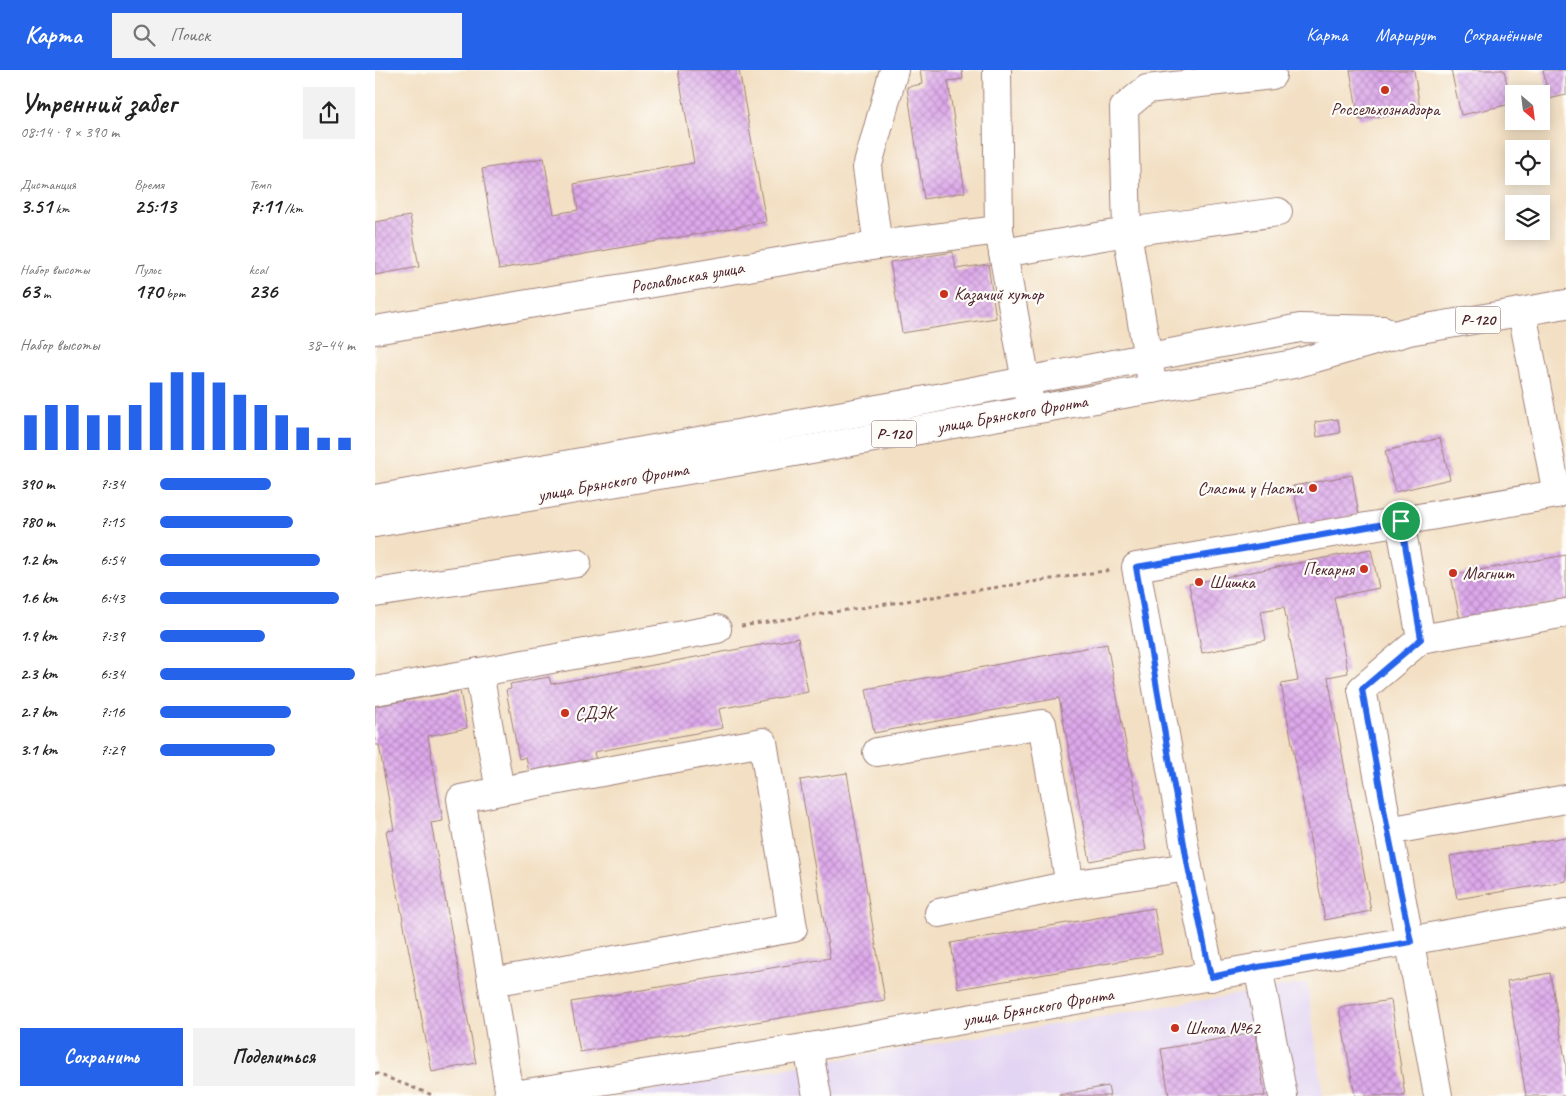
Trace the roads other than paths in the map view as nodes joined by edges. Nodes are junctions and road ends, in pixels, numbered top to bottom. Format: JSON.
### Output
{"nodes":[{"id":1,"x":894,"y":70,"type":"edge"},
{"id":2,"x":997,"y":70,"type":"edge"},
{"id":3,"x":1272,"y":75,"type":"dead end"},
{"id":4,"x":1278,"y":212,"type":"dead end"},
{"id":5,"x":1127,"y":232,"type":"junction"},
{"id":6,"x":1001,"y":242,"type":"junction"},
{"id":7,"x":878,"y":246,"type":"junction"},
{"id":8,"x":1566,"y":304,"type":"edge"},
{"id":9,"x":1523,"y":312,"type":"junction"},
{"id":10,"x":375,"y":330,"type":"edge"},
{"id":11,"x":1409,"y":331,"type":"junction"},
{"id":12,"x":1147,"y":357,"type":"junction"},
{"id":13,"x":1025,"y":380,"type":"junction"},
{"id":14,"x":1153,"y":389,"type":"junction"},
{"id":15,"x":1031,"y":410,"type":"junction"},
{"id":16,"x":375,"y":499,"type":"edge"},
{"id":17,"x":1401,"y":521,"type":"junction"},
{"id":18,"x":375,"y":523,"type":"edge"},
{"id":19,"x":577,"y":563,"type":"dead end"},
{"id":20,"x":375,"y":593,"type":"edge"},
{"id":21,"x":1566,"y":613,"type":"edge"},
{"id":22,"x":717,"y":629,"type":"road end"},
{"id":23,"x":1421,"y":639,"type":"junction"},
{"id":24,"x":479,"y":672,"type":"junction"},
{"id":25,"x":375,"y":692,"type":"edge"},
{"id":26,"x":877,"y":752,"type":"dead end"},
{"id":27,"x":500,"y":791,"type":"junction"},
{"id":28,"x":1566,"y":800,"type":"edge"},
{"id":29,"x":1388,"y":831,"type":"junction"},
{"id":30,"x":1188,"y":867,"type":"junction"},
{"id":31,"x":1070,"y":885,"type":"junction"},
{"id":32,"x":939,"y":912,"type":"dead end"},
{"id":33,"x":1566,"y":913,"type":"edge"},
{"id":34,"x":1411,"y":942,"type":"junction"},
{"id":35,"x":1258,"y":967,"type":"junction"},
{"id":36,"x":1211,"y":977,"type":"junction"},
{"id":37,"x":492,"y":982,"type":"junction"},
{"id":38,"x":810,"y":1047,"type":"junction"},
{"id":39,"x":509,"y":1096,"type":"edge"},
{"id":40,"x":817,"y":1096,"type":"edge"},
{"id":41,"x":1283,"y":1096,"type":"edge"},
{"id":42,"x":1438,"y":1096,"type":"edge"}],
"edges":[{"from":1,"to":7,"type":"street"},
{"from":2,"to":6,"type":"street"},
{"from":3,"to":5,"type":"street"},
{"from":4,"to":5,"type":"street","name":"Рославльская улица"},
{"from":5,"to":6,"type":"street","name":"Рославльская улица"},
{"from":5,"to":12,"type":"street"},
{"from":6,"to":7,"type":"street","name":"Рославльская улица"},
{"from":6,"to":13,"type":"street"},
{"from":7,"to":10,"type":"street","name":"Рославльская улица"},
{"from":8,"to":9,"type":"street","name":"улица Брянского Фронта","number":"Р-120"},
{"from":9,"to":11,"type":"street","name":"улица Брянского Фронта","number":"Р-120"},
{"from":9,"to":17,"type":"street"},
{"from":11,"to":12,"type":"street","name":"улица Брянского Фронта"},
{"from":11,"to":14,"type":"street","name":"улица Брянского Фронта","number":"Р-120"},
{"from":12,"to":13,"type":"street","name":"улица Брянского Фронта"},
{"from":12,"to":14,"type":"street"},
{"from":13,"to":15,"type":"street"},
{"from":13,"to":16,"type":"street","name":"улица Брянского Фронта"},
{"from":14,"to":15,"type":"street","name":"улица Брянского Фронта","number":"Р-120"},
{"from":15,"to":18,"type":"street","name":"улица Брянского Фронта","number":"Р-120"},
{"from":17,"to":23,"type":"street"},
{"from":17,"to":30,"type":"street"},
{"from":19,"to":20,"type":"street"},
{"from":21,"to":23,"type":"street"},
{"from":22,"to":24,"type":"street"},
{"from":23,"to":29,"type":"street"},
{"from":24,"to":25,"type":"street"},
{"from":24,"to":27,"type":"street"},
{"from":26,"to":31,"type":"street"},
{"from":27,"to":37,"type":"street"},
{"from":27,"to":37,"type":"street"},
{"from":28,"to":29,"type":"street"},
{"from":29,"to":34,"type":"street"},
{"from":30,"to":31,"type":"street"},
{"from":30,"to":36,"type":"street"},
{"from":31,"to":32,"type":"street"},
{"from":33,"to":34,"type":"street","name":"улица Брянского Фронта"},
{"from":34,"to":35,"type":"street","name":"улица Брянского Фронта"},
{"from":34,"to":42,"type":"street"},
{"from":35,"to":36,"type":"street","name":"улица Брянского Фронта"},
{"from":35,"to":41,"type":"street"},
{"from":36,"to":38,"type":"street","name":"улица Брянского Фронта"},
{"from":37,"to":39,"type":"street"},
{"from":38,"to":39,"type":"street","name":"улица Брянского Фронта"},
{"from":38,"to":40,"type":"street"}]}
